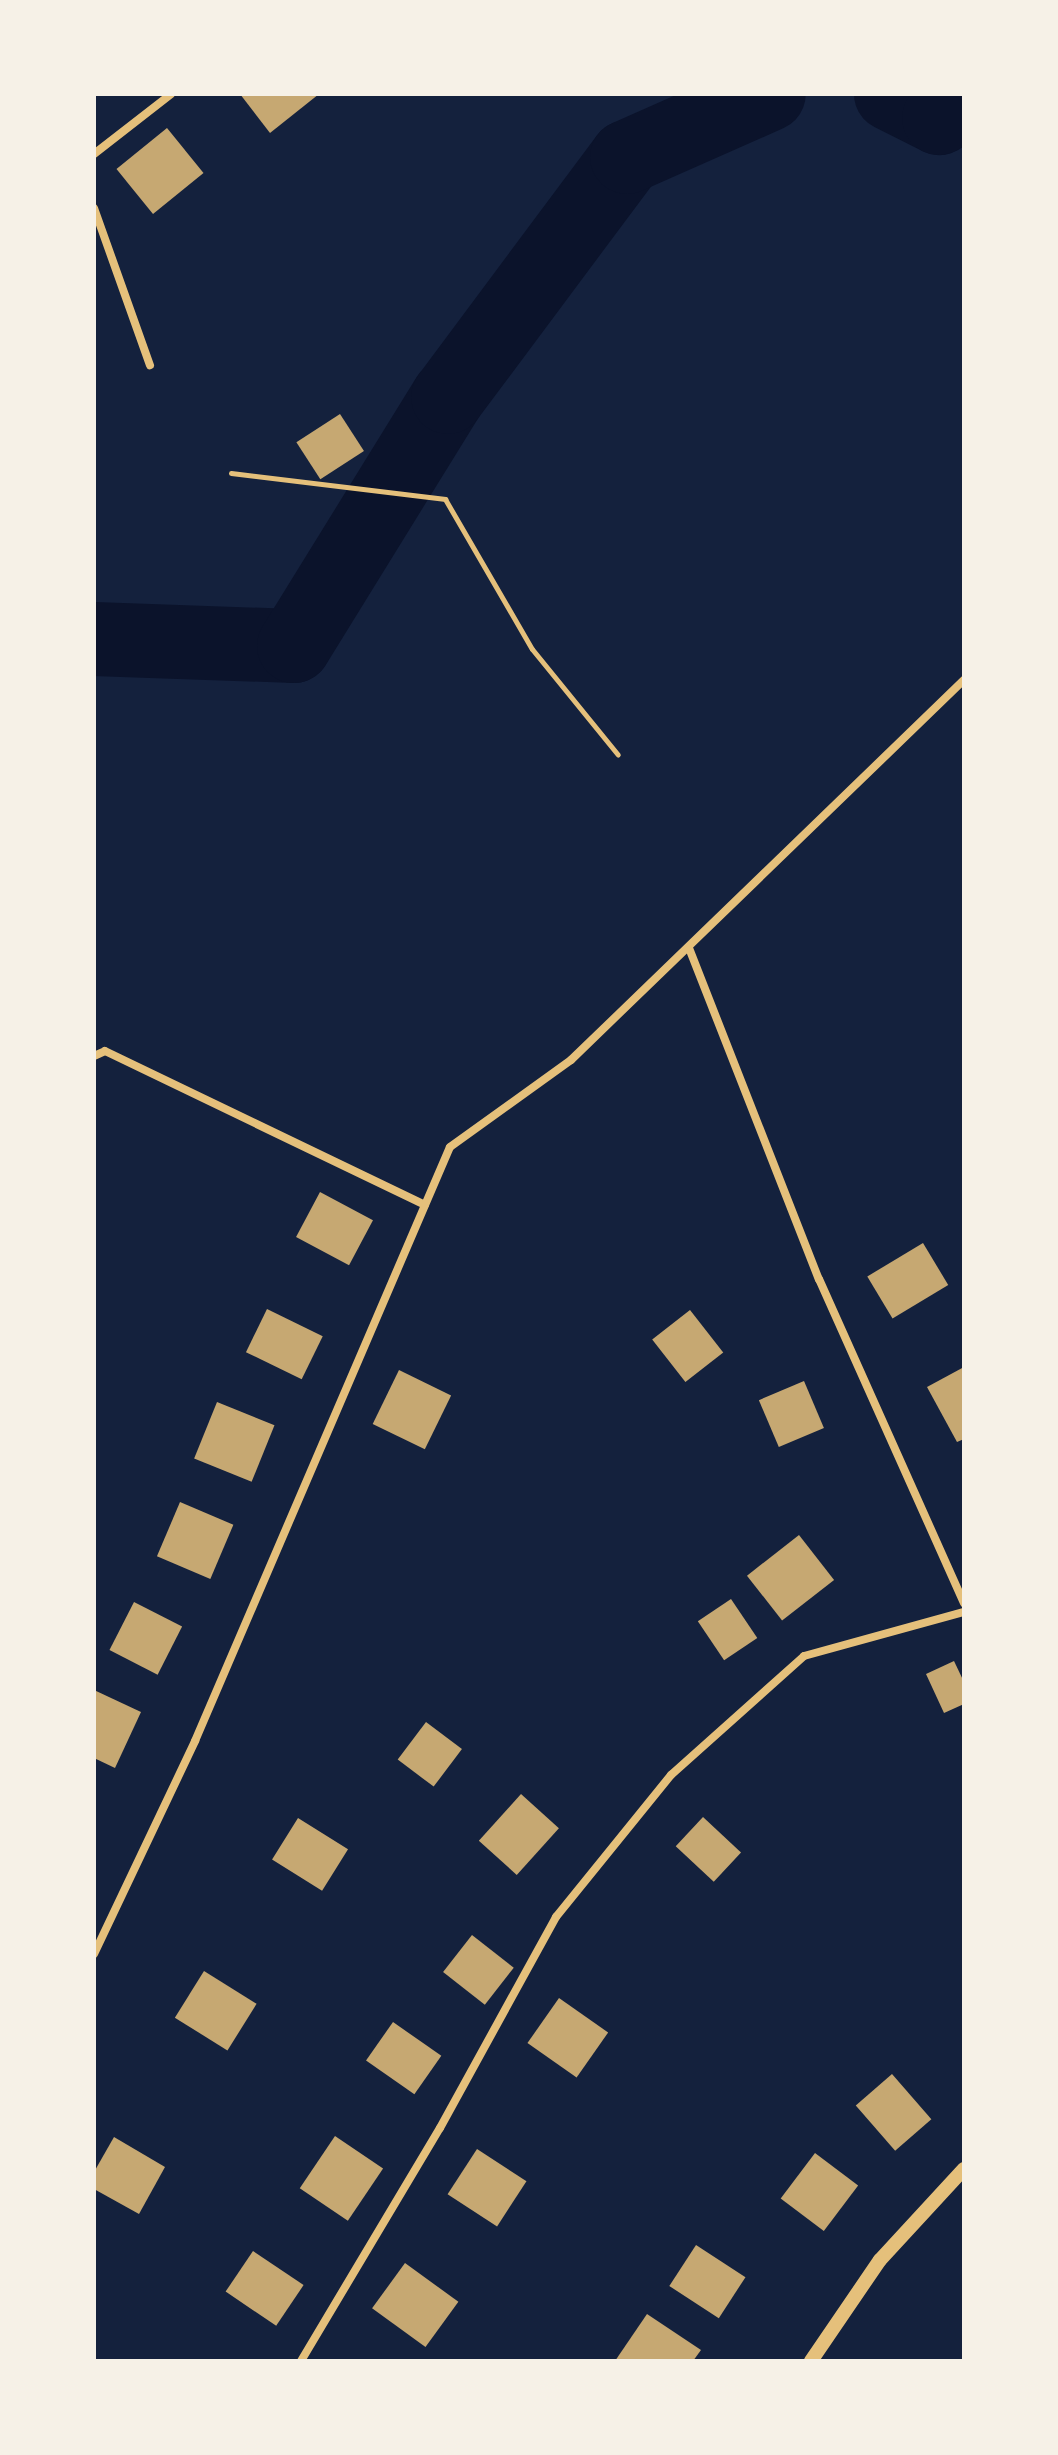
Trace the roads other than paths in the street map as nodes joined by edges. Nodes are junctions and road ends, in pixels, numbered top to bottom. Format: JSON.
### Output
{"nodes":[{"id":1,"x":171,"y":94,"type":"edge"},
{"id":2,"x":94,"y":154,"type":"edge"},
{"id":3,"x":94,"y":208,"type":"edge"},
{"id":4,"x":150,"y":365,"type":"dead end"},
{"id":5,"x":964,"y":680,"type":"edge"},
{"id":6,"x":689,"y":948,"type":"junction"},
{"id":7,"x":94,"y":1056,"type":"edge"},
{"id":8,"x":425,"y":1205,"type":"junction"},
{"id":9,"x":964,"y":1603,"type":"edge"},
{"id":10,"x":964,"y":1612,"type":"edge"},
{"id":11,"x":94,"y":1954,"type":"edge"},
{"id":12,"x":964,"y":2169,"type":"edge"},
{"id":13,"x":301,"y":2361,"type":"edge"},
{"id":14,"x":811,"y":2361,"type":"edge"}],
"edges":[{"from":1,"to":2,"type":"street"},
{"from":3,"to":4,"type":"street"},
{"from":5,"to":6,"type":"street"},
{"from":6,"to":8,"type":"street"},
{"from":6,"to":9,"type":"street"},
{"from":7,"to":8,"type":"street"},
{"from":8,"to":11,"type":"street"},
{"from":10,"to":13,"type":"street"},
{"from":12,"to":14,"type":"street"}]}
